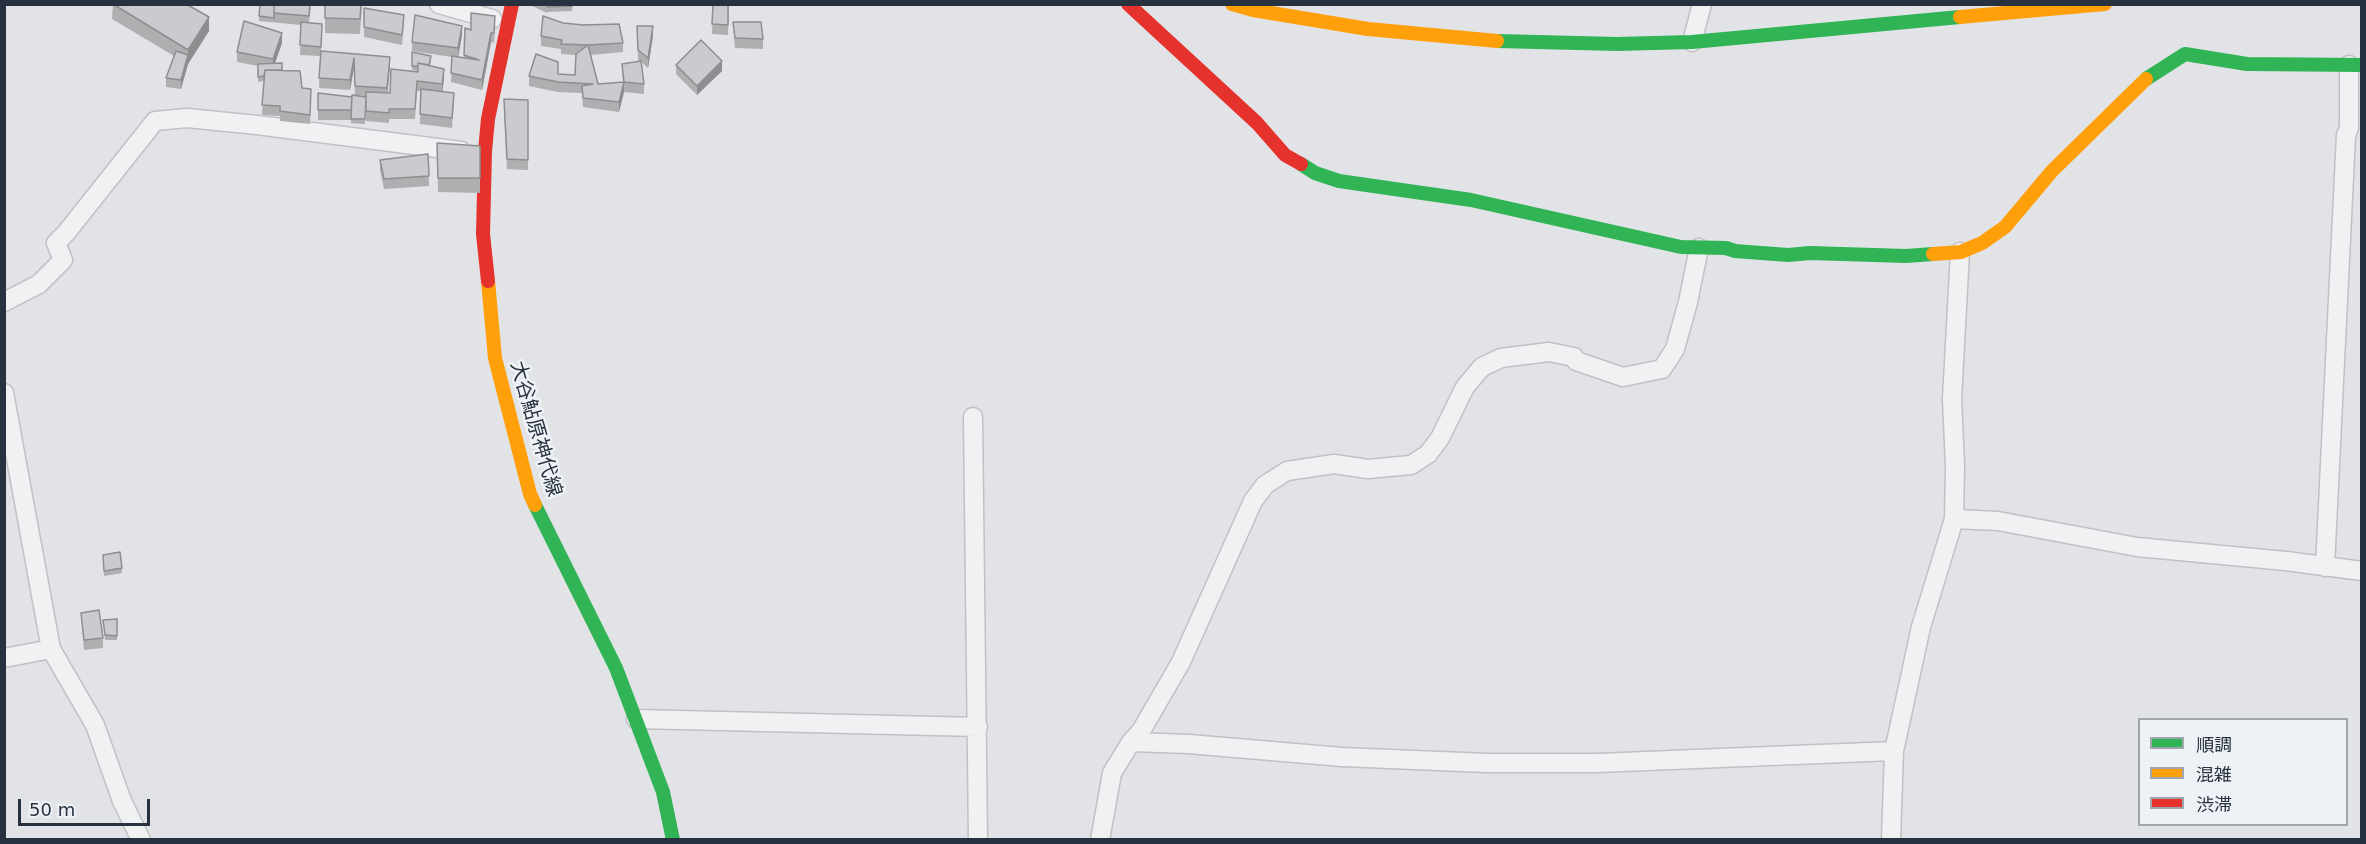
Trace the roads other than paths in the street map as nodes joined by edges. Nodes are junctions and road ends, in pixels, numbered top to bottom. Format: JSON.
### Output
{"nodes":[{"id":1,"x":439,"y":4,"type":"edge"},
{"id":2,"x":512,"y":4,"type":"edge"},
{"id":3,"x":1128,"y":4,"type":"edge"},
{"id":4,"x":1232,"y":4,"type":"edge"},
{"id":5,"x":1702,"y":4,"type":"edge"},
{"id":6,"x":2104,"y":4,"type":"edge"},
{"id":7,"x":1913,"y":13,"type":"edge"},
{"id":8,"x":510,"y":23,"type":"junction"},
{"id":9,"x":1692,"y":42,"type":"junction"},
{"id":10,"x":2355,"y":65,"type":"edge"},
{"id":11,"x":485,"y":151,"type":"junction"},
{"id":12,"x":1699,"y":248,"type":"junction"},
{"id":13,"x":1959,"y":252,"type":"junction"},
{"id":14,"x":4,"y":302,"type":"edge"},
{"id":15,"x":4,"y":393,"type":"edge"},
{"id":16,"x":974,"y":417,"type":"dead end"},
{"id":17,"x":1954,"y":519,"type":"junction"},
{"id":18,"x":2325,"y":567,"type":"junction"},
{"id":19,"x":2361,"y":572,"type":"edge"},
{"id":20,"x":51,"y":649,"type":"junction"},
{"id":21,"x":4,"y":658,"type":"edge"},
{"id":22,"x":636,"y":719,"type":"junction"},
{"id":23,"x":978,"y":727,"type":"junction"},
{"id":24,"x":1131,"y":742,"type":"junction"},
{"id":25,"x":1894,"y":751,"type":"junction"},
{"id":26,"x":141,"y":840,"type":"edge"},
{"id":27,"x":673,"y":840,"type":"edge"},
{"id":28,"x":978,"y":840,"type":"edge"},
{"id":29,"x":1100,"y":840,"type":"edge"},
{"id":30,"x":1891,"y":840,"type":"edge"}],
"edges":[{"from":1,"to":8,"type":"street"},
{"from":2,"to":8,"type":"street","name":"大谷鮎原神代線"},
{"from":3,"to":12,"type":"street"},
{"from":4,"to":9,"type":"street"},
{"from":5,"to":9,"type":"street"},
{"from":6,"to":7,"type":"street"},
{"from":7,"to":9,"type":"street"},
{"from":8,"to":11,"type":"street","name":"大谷鮎原神代線"},
{"from":10,"to":13,"type":"street"},
{"from":10,"to":18,"type":"street"},
{"from":11,"to":14,"type":"street"},
{"from":11,"to":22,"type":"street","name":"大谷鮎原神代線"},
{"from":12,"to":13,"type":"street"},
{"from":12,"to":24,"type":"street"},
{"from":13,"to":17,"type":"street"},
{"from":15,"to":20,"type":"street"},
{"from":16,"to":23,"type":"street"},
{"from":17,"to":18,"type":"street"},
{"from":17,"to":25,"type":"street"},
{"from":18,"to":19,"type":"street"},
{"from":20,"to":21,"type":"street"},
{"from":20,"to":26,"type":"street"},
{"from":22,"to":23,"type":"street"},
{"from":22,"to":27,"type":"street","name":"大谷鮎原神代線"},
{"from":23,"to":28,"type":"street"},
{"from":24,"to":25,"type":"street"},
{"from":24,"to":29,"type":"street"},
{"from":25,"to":30,"type":"street"}]}
